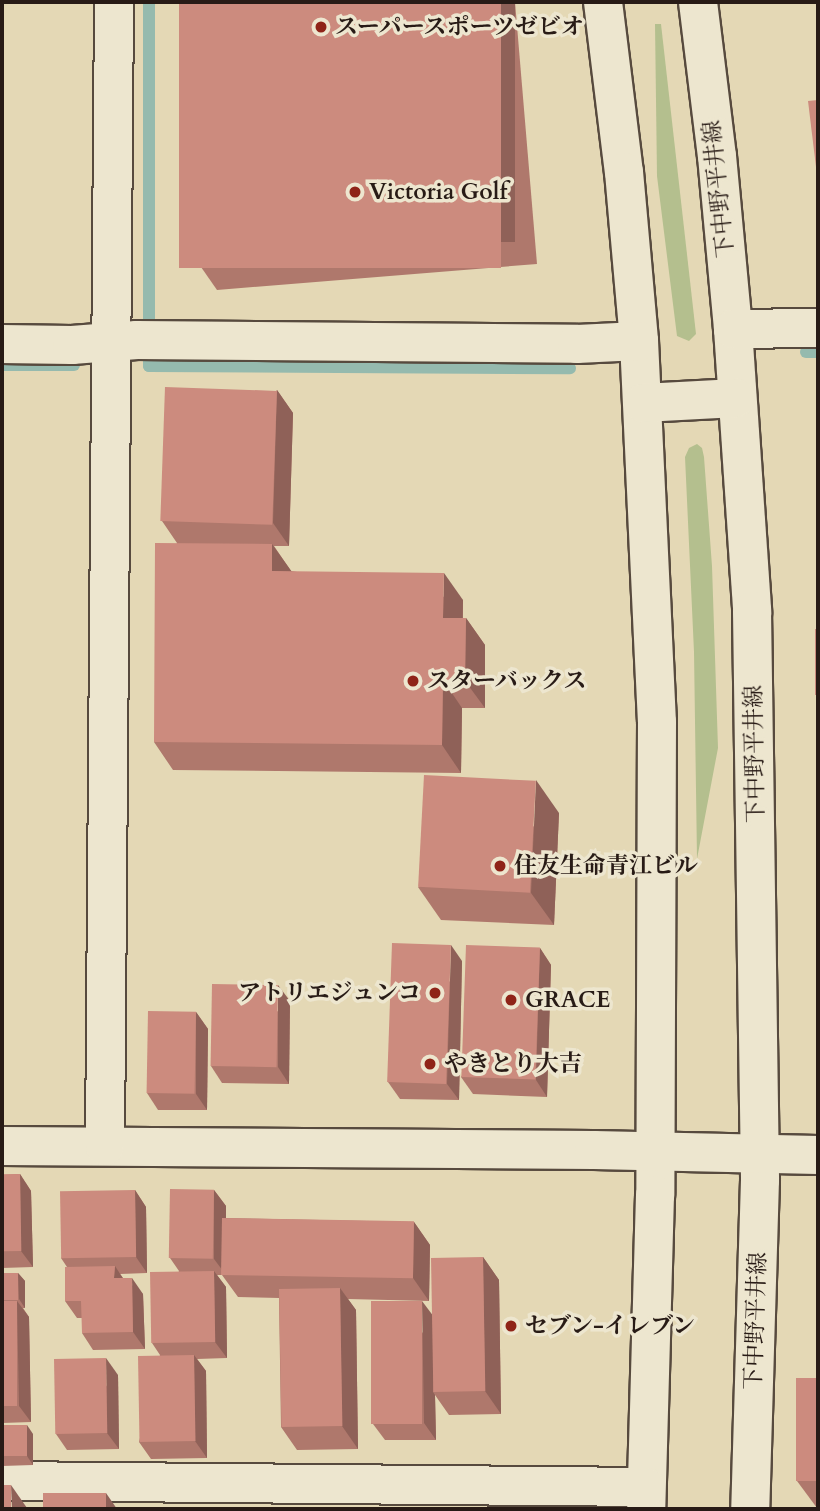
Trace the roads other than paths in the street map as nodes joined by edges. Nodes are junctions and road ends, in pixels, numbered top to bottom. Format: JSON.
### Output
{"nodes":[{"id":1,"x":114,"y":2,"type":"edge"},
{"id":2,"x":603,"y":2,"type":"edge"},
{"id":3,"x":698,"y":2,"type":"edge"},
{"id":4,"x":818,"y":328,"type":"edge"},
{"id":5,"x":733,"y":329,"type":"junction"},
{"id":6,"x":137,"y":341,"type":"junction"},
{"id":7,"x":639,"y":341,"type":"junction"},
{"id":8,"x":2,"y":344,"type":"edge"},
{"id":9,"x":736,"y":398,"type":"junction"},
{"id":10,"x":643,"y":403,"type":"junction"},
{"id":11,"x":2,"y":1146,"type":"edge"},
{"id":12,"x":105,"y":1146,"type":"junction"},
{"id":13,"x":653,"y":1151,"type":"junction"},
{"id":14,"x":760,"y":1154,"type":"junction"},
{"id":15,"x":818,"y":1155,"type":"edge"},
{"id":16,"x":2,"y":1481,"type":"edge"},
{"id":17,"x":646,"y":1498,"type":"edge"},
{"id":18,"x":750,"y":1509,"type":"edge"}],
"edges":[{"from":1,"to":6,"type":"street"},
{"from":2,"to":7,"type":"street"},
{"from":3,"to":5,"type":"street","name":"下中野平井線"},
{"from":4,"to":5,"type":"street"},
{"from":5,"to":9,"type":"street","name":"下中野平井線"},
{"from":6,"to":7,"type":"street"},
{"from":6,"to":8,"type":"street"},
{"from":6,"to":12,"type":"street"},
{"from":7,"to":10,"type":"street"},
{"from":9,"to":10,"type":"street"},
{"from":9,"to":14,"type":"street","name":"下中野平井線"},
{"from":10,"to":13,"type":"street"},
{"from":11,"to":12,"type":"street"},
{"from":12,"to":13,"type":"street"},
{"from":13,"to":14,"type":"street"},
{"from":13,"to":17,"type":"street"},
{"from":14,"to":15,"type":"street"},
{"from":14,"to":18,"type":"street","name":"下中野平井線"},
{"from":16,"to":17,"type":"street"}]}
